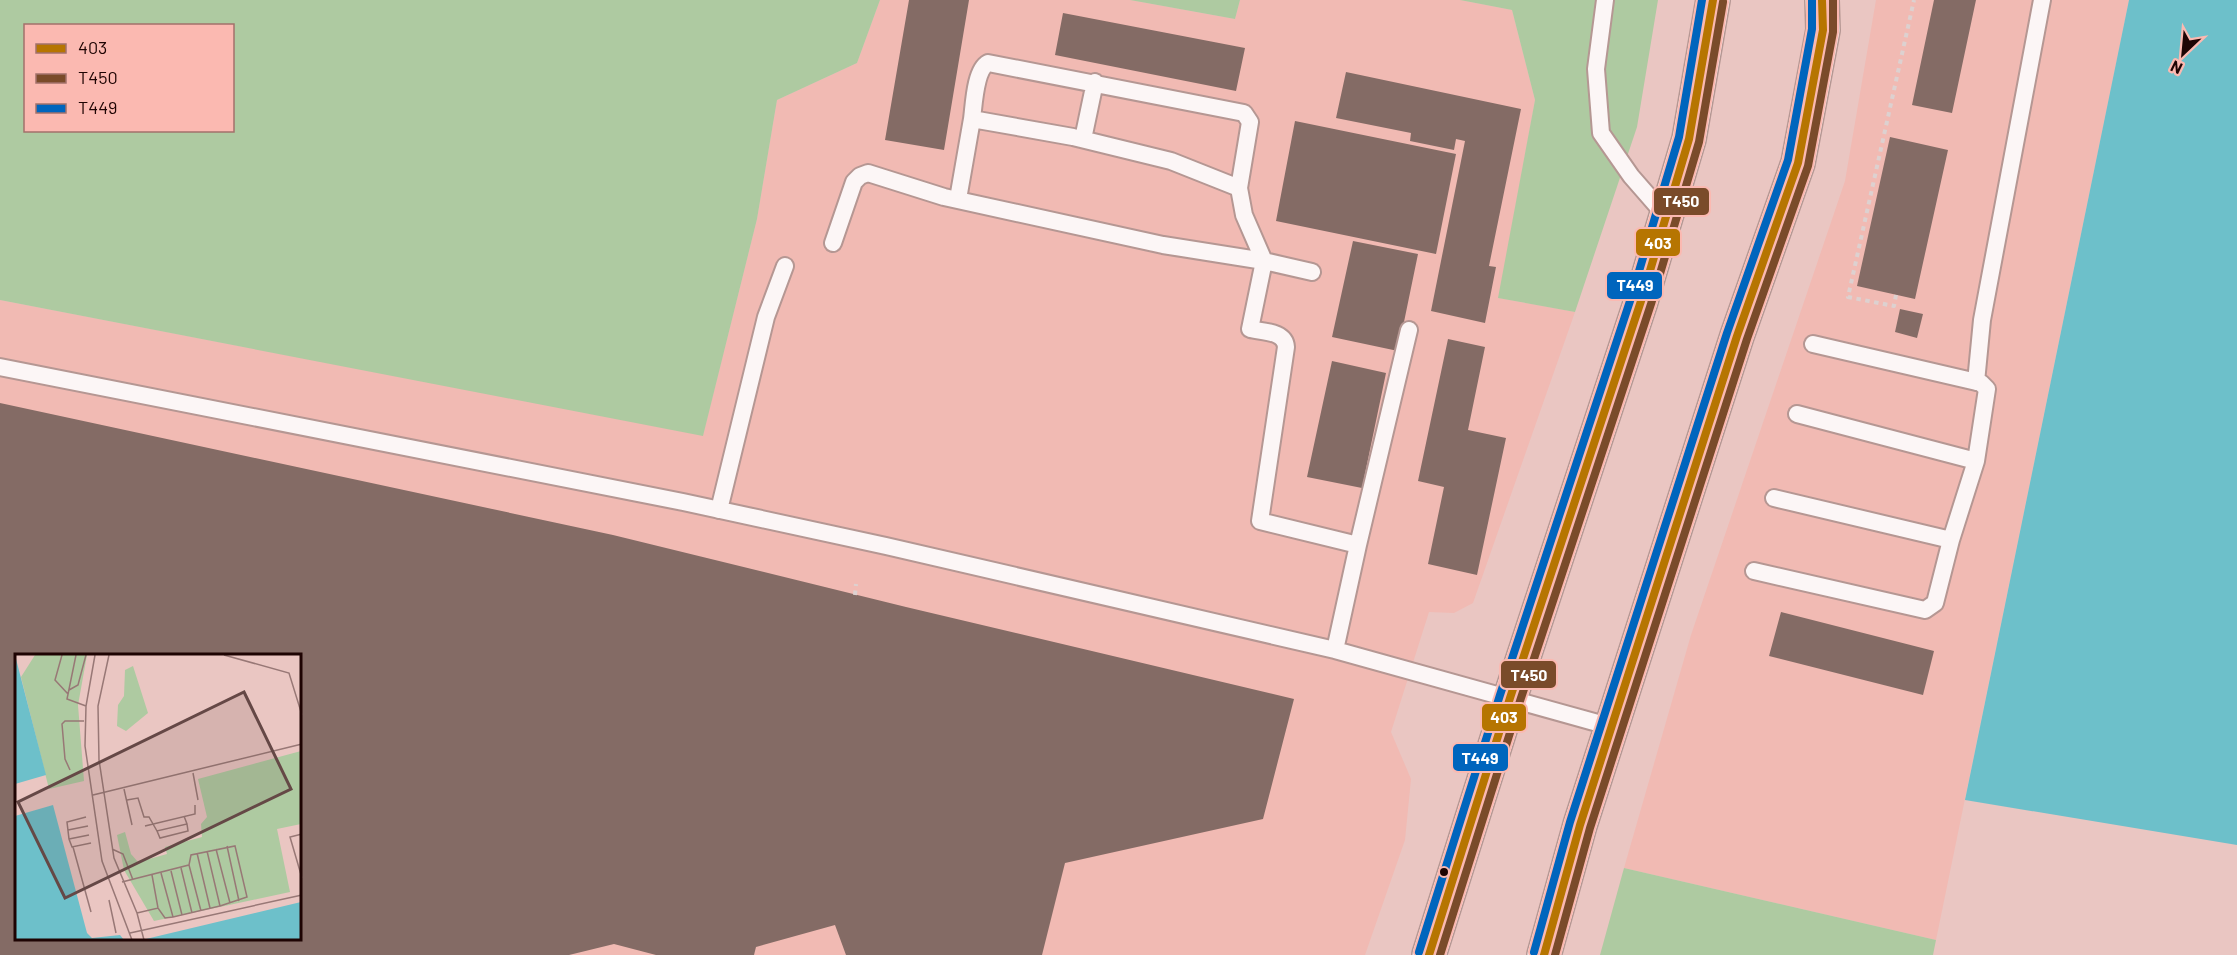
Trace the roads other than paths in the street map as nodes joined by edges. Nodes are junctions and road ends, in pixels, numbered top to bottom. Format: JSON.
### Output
{"nodes":[{"id":1,"x":1605,"y":0,"type":"edge"},
{"id":2,"x":1713,"y":0,"type":"edge"},
{"id":3,"x":1822,"y":0,"type":"edge"},
{"id":4,"x":2042,"y":0,"type":"edge"},
{"id":5,"x":1095,"y":82,"type":"junction"},
{"id":6,"x":972,"y":119,"type":"junction"},
{"id":7,"x":1083,"y":139,"type":"junction"},
{"id":8,"x":1239,"y":188,"type":"junction"},
{"id":9,"x":958,"y":199,"type":"junction"},
{"id":10,"x":1665,"y":215,"type":"junction"},
{"id":11,"x":833,"y":243,"type":"dead end"},
{"id":12,"x":1264,"y":261,"type":"junction"},
{"id":13,"x":785,"y":266,"type":"dead end"},
{"id":14,"x":1312,"y":272,"type":"dead end"},
{"id":15,"x":1409,"y":330,"type":"dead end"},
{"id":16,"x":1813,"y":344,"type":"dead end"},
{"id":17,"x":0,"y":367,"type":"edge"},
{"id":18,"x":1976,"y":382,"type":"junction"},
{"id":19,"x":1797,"y":414,"type":"dead end"},
{"id":20,"x":1976,"y":461,"type":"junction"},
{"id":21,"x":1774,"y":498,"type":"dead end"},
{"id":22,"x":719,"y":510,"type":"junction"},
{"id":23,"x":1951,"y":540,"type":"junction"},
{"id":24,"x":1358,"y":544,"type":"junction"},
{"id":25,"x":1754,"y":571,"type":"dead end"},
{"id":26,"x":1335,"y":650,"type":"junction"},
{"id":27,"x":1510,"y":698,"type":"junction"},
{"id":28,"x":1612,"y":727,"type":"junction"},
{"id":29,"x":1430,"y":955,"type":"edge"},
{"id":30,"x":1544,"y":955,"type":"edge"}],
"edges":[{"from":1,"to":10,"type":"lane"},
{"from":2,"to":10,"type":"street"},
{"from":3,"to":28,"type":"street"},
{"from":4,"to":18,"type":"lane"},
{"from":5,"to":6,"type":"lane"},
{"from":5,"to":7,"type":"lane"},
{"from":5,"to":8,"type":"lane"},
{"from":6,"to":7,"type":"lane"},
{"from":6,"to":9,"type":"lane"},
{"from":7,"to":8,"type":"lane"},
{"from":8,"to":12,"type":"lane"},
{"from":9,"to":11,"type":"lane"},
{"from":9,"to":12,"type":"lane"},
{"from":10,"to":27,"type":"street"},
{"from":12,"to":14,"type":"lane"},
{"from":12,"to":24,"type":"lane"},
{"from":13,"to":22,"type":"lane"},
{"from":15,"to":24,"type":"lane"},
{"from":16,"to":18,"type":"lane"},
{"from":17,"to":22,"type":"lane"},
{"from":18,"to":20,"type":"lane"},
{"from":19,"to":20,"type":"lane"},
{"from":20,"to":23,"type":"lane"},
{"from":21,"to":23,"type":"lane"},
{"from":22,"to":26,"type":"lane"},
{"from":23,"to":25,"type":"lane"},
{"from":24,"to":26,"type":"lane"},
{"from":26,"to":27,"type":"lane"},
{"from":27,"to":28,"type":"lane"},
{"from":27,"to":29,"type":"street"},
{"from":28,"to":30,"type":"street"}]}
